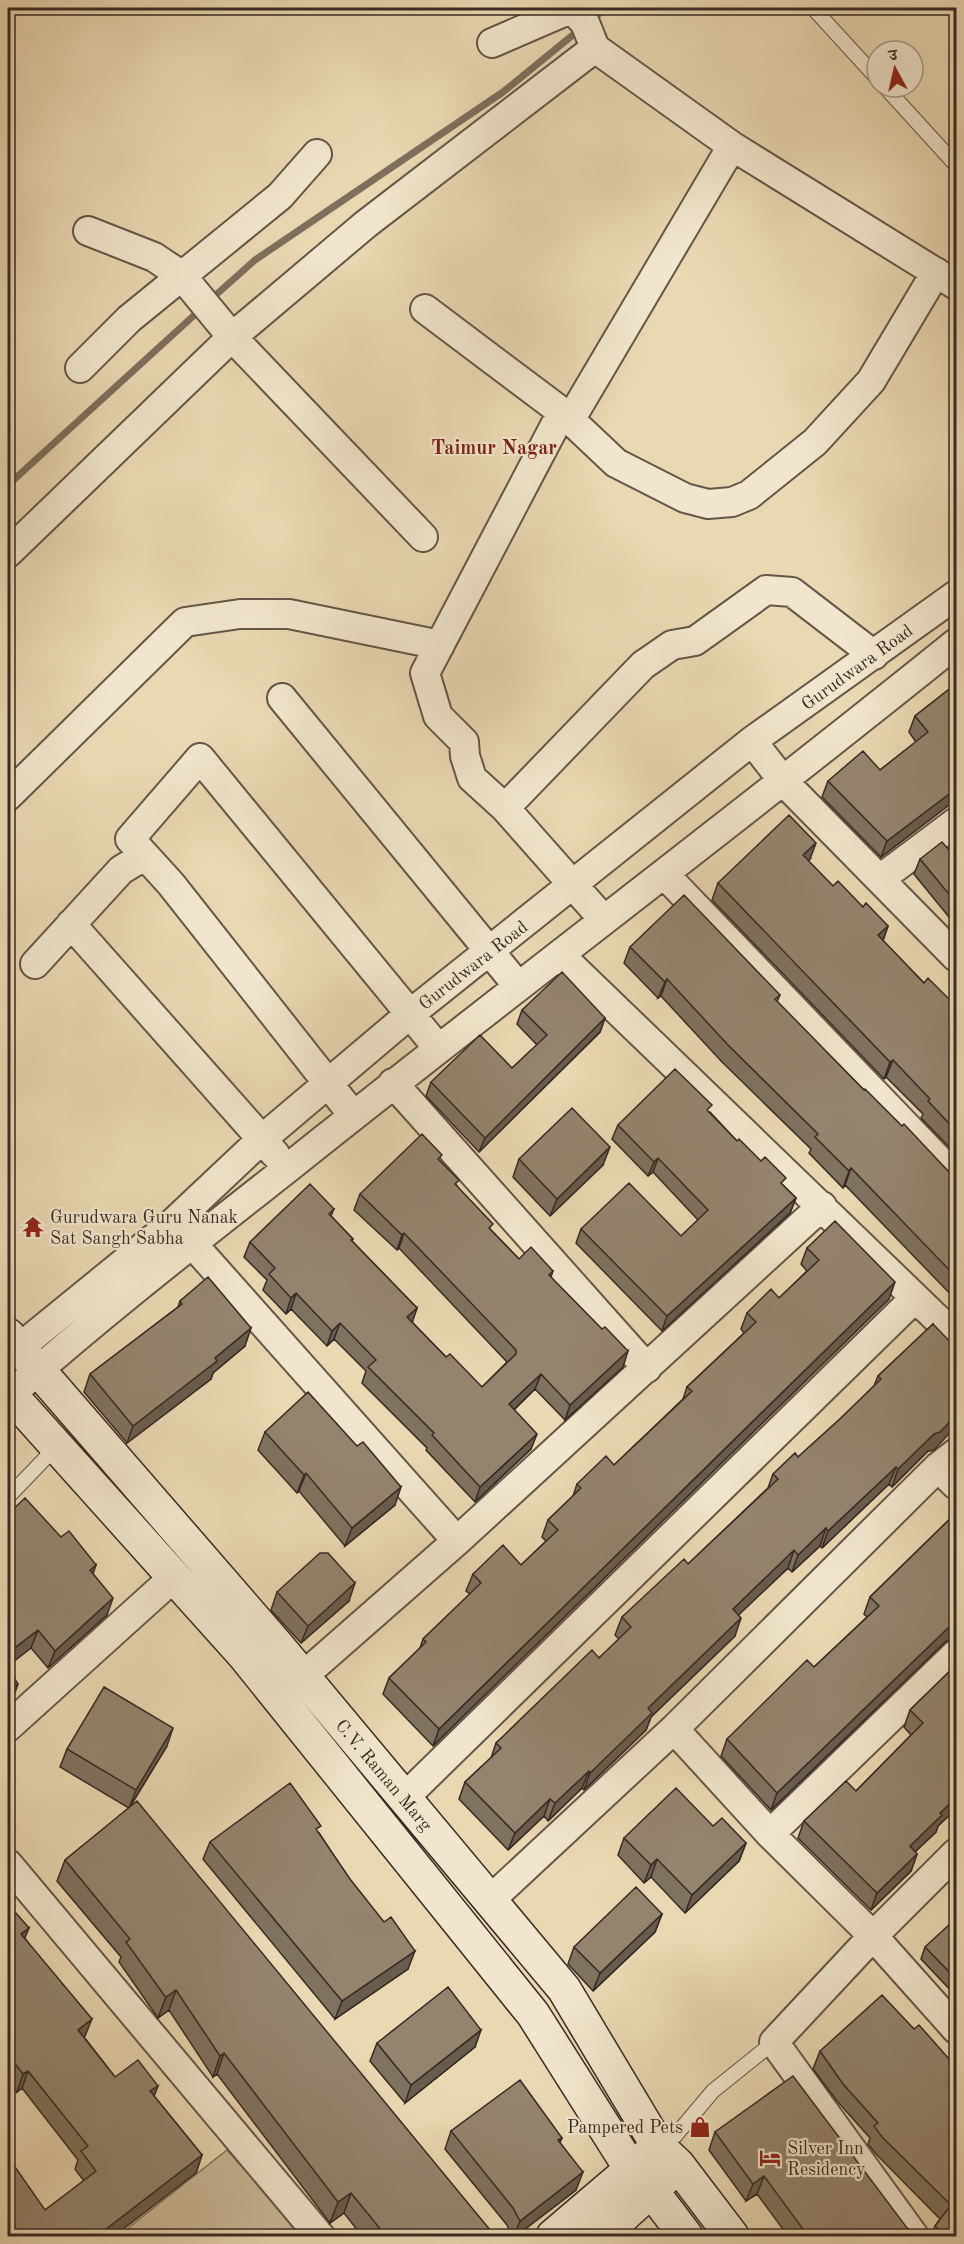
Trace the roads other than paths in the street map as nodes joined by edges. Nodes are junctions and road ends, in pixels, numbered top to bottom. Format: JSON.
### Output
{"nodes":[{"id":1,"x":813,"y":8,"type":"edge"},
{"id":2,"x":583,"y":24,"type":"edge"},
{"id":3,"x":492,"y":43,"type":"dead end"},
{"id":4,"x":865,"y":65,"type":"edge"},
{"id":5,"x":896,"y":99,"type":"edge"},
{"id":6,"x":732,"y":146,"type":"junction"},
{"id":7,"x":317,"y":154,"type":"dead end"},
{"id":8,"x":957,"y":165,"type":"edge"},
{"id":9,"x":88,"y":231,"type":"dead end"},
{"id":10,"x":946,"y":278,"type":"edge"},
{"id":11,"x":197,"y":295,"type":"junction"},
{"id":12,"x":425,"y":309,"type":"dead end"},
{"id":13,"x":232,"y":337,"type":"junction"},
{"id":14,"x":80,"y":368,"type":"dead end"},
{"id":15,"x":566,"y":416,"type":"junction"},
{"id":16,"x":423,"y":537,"type":"dead end"},
{"id":17,"x":8,"y":554,"type":"edge"},
{"id":18,"x":957,"y":595,"type":"edge"},
{"id":19,"x":957,"y":643,"type":"edge"},
{"id":20,"x":441,"y":645,"type":"junction"},
{"id":21,"x":874,"y":656,"type":"junction"},
{"id":22,"x":282,"y":698,"type":"dead end"},
{"id":23,"x":752,"y":741,"type":"junction"},
{"id":24,"x":784,"y":782,"type":"junction"},
{"id":25,"x":8,"y":796,"type":"edge"},
{"id":26,"x":505,"y":808,"type":"junction"},
{"id":27,"x":957,"y":822,"type":"edge"},
{"id":28,"x":144,"y":856,"type":"junction"},
{"id":29,"x":664,"y":875,"type":"junction"},
{"id":30,"x":880,"y":879,"type":"junction"},
{"id":31,"x":573,"y":885,"type":"junction"},
{"id":32,"x":604,"y":920,"type":"junction"},
{"id":33,"x":71,"y":924,"type":"junction"},
{"id":34,"x":490,"y":952,"type":"junction"},
{"id":35,"x":560,"y":955,"type":"junction"},
{"id":36,"x":957,"y":957,"type":"edge"},
{"id":37,"x":35,"y":964,"type":"dead end"},
{"id":38,"x":518,"y":986,"type":"junction"},
{"id":39,"x":410,"y":1014,"type":"junction"},
{"id":40,"x":438,"y":1048,"type":"junction"},
{"id":41,"x":328,"y":1083,"type":"junction"},
{"id":42,"x":393,"y":1083,"type":"junction"},
{"id":43,"x":353,"y":1115,"type":"junction"},
{"id":44,"x":261,"y":1140,"type":"junction"},
{"id":45,"x":288,"y":1167,"type":"junction"},
{"id":46,"x":957,"y":1178,"type":"edge"},
{"id":47,"x":822,"y":1206,"type":"junction"},
{"id":48,"x":174,"y":1222,"type":"junction"},
{"id":49,"x":192,"y":1244,"type":"junction"},
{"id":50,"x":915,"y":1298,"type":"junction"},
{"id":51,"x":957,"y":1338,"type":"edge"},
{"id":52,"x":18,"y":1353,"type":"edge"},
{"id":53,"x":647,"y":1368,"type":"junction"},
{"id":54,"x":9,"y":1393,"type":"edge"},
{"id":55,"x":57,"y":1446,"type":"junction"},
{"id":56,"x":951,"y":1468,"type":"edge"},
{"id":57,"x":8,"y":1497,"type":"edge"},
{"id":58,"x":457,"y":1541,"type":"junction"},
{"id":59,"x":174,"y":1577,"type":"junction"},
{"id":60,"x":957,"y":1654,"type":"edge"},
{"id":61,"x":302,"y":1677,"type":"junction"},
{"id":62,"x":8,"y":1727,"type":"edge"},
{"id":63,"x":675,"y":1729,"type":"junction"},
{"id":64,"x":403,"y":1799,"type":"junction"},
{"id":65,"x":770,"y":1834,"type":"junction"},
{"id":66,"x":957,"y":1852,"type":"edge"},
{"id":67,"x":8,"y":1864,"type":"edge"},
{"id":68,"x":489,"y":1901,"type":"junction"},
{"id":69,"x":873,"y":1936,"type":"junction"},
{"id":70,"x":957,"y":2029,"type":"edge"},
{"id":71,"x":774,"y":2042,"type":"junction"},
{"id":72,"x":668,"y":2156,"type":"junction"},
{"id":73,"x":641,"y":2180,"type":"junction"},
{"id":74,"x":320,"y":2236,"type":"edge"},
{"id":75,"x":553,"y":2236,"type":"edge"},
{"id":76,"x":601,"y":2236,"type":"edge"},
{"id":77,"x":686,"y":2236,"type":"edge"},
{"id":78,"x":732,"y":2236,"type":"edge"},
{"id":79,"x":914,"y":2236,"type":"edge"}],
"edges":[{"from":1,"to":4,"type":"lane"},
{"from":2,"to":3,"type":"street"},
{"from":2,"to":6,"type":"street"},
{"from":2,"to":13,"type":"street"},
{"from":5,"to":8,"type":"lane"},
{"from":6,"to":10,"type":"street"},
{"from":6,"to":15,"type":"street"},
{"from":7,"to":11,"type":"street"},
{"from":9,"to":11,"type":"street"},
{"from":10,"to":15,"type":"street"},
{"from":11,"to":13,"type":"street"},
{"from":11,"to":14,"type":"street"},
{"from":12,"to":15,"type":"street"},
{"from":13,"to":16,"type":"street"},
{"from":13,"to":17,"type":"street"},
{"from":15,"to":20,"type":"street"},
{"from":18,"to":21,"type":"street","name":"Gurudwara Road"},
{"from":19,"to":24,"type":"street"},
{"from":20,"to":25,"type":"street"},
{"from":20,"to":26,"type":"street"},
{"from":21,"to":23,"type":"street","name":"Gurudwara Road"},
{"from":21,"to":26,"type":"street"},
{"from":22,"to":34,"type":"street"},
{"from":23,"to":24,"type":"street"},
{"from":23,"to":31,"type":"street","name":"Gurudwara Road"},
{"from":24,"to":29,"type":"street"},
{"from":24,"to":30,"type":"street"},
{"from":26,"to":31,"type":"street"},
{"from":27,"to":30,"type":"street"},
{"from":28,"to":33,"type":"street"},
{"from":28,"to":39,"type":"street"},
{"from":28,"to":41,"type":"street"},
{"from":29,"to":32,"type":"street"},
{"from":29,"to":46,"type":"street"},
{"from":30,"to":36,"type":"street"},
{"from":31,"to":32,"type":"street"},
{"from":31,"to":34,"type":"street","name":"Gurudwara Road"},
{"from":32,"to":35,"type":"street"},
{"from":33,"to":37,"type":"street"},
{"from":33,"to":44,"type":"street"},
{"from":34,"to":38,"type":"street"},
{"from":34,"to":39,"type":"street","name":"Gurudwara Road"},
{"from":35,"to":38,"type":"street"},
{"from":35,"to":47,"type":"street"},
{"from":38,"to":40,"type":"street"},
{"from":39,"to":40,"type":"street"},
{"from":39,"to":41,"type":"street","name":"Gurudwara Road"},
{"from":40,"to":42,"type":"street"},
{"from":41,"to":43,"type":"street"},
{"from":41,"to":44,"type":"street","name":"Gurudwara Road"},
{"from":42,"to":43,"type":"street"},
{"from":42,"to":53,"type":"street"},
{"from":43,"to":45,"type":"street"},
{"from":44,"to":45,"type":"street"},
{"from":44,"to":48,"type":"street","name":"Gurudwara Road"},
{"from":45,"to":49,"type":"street"},
{"from":47,"to":50,"type":"street"},
{"from":47,"to":53,"type":"street"},
{"from":48,"to":49,"type":"street"},
{"from":48,"to":52,"type":"street","name":"Gurudwara Road"},
{"from":49,"to":52,"type":"street"},
{"from":49,"to":58,"type":"street"},
{"from":50,"to":51,"type":"street"},
{"from":50,"to":64,"type":"street"},
{"from":52,"to":54,"type":"street"},
{"from":52,"to":61,"type":"main road","name":"C.V. Raman Marg"},
{"from":53,"to":58,"type":"street"},
{"from":54,"to":55,"type":"main road","name":"C.V. Raman Marg"},
{"from":55,"to":57,"type":"lane"},
{"from":55,"to":59,"type":"main road","name":"C.V. Raman Marg"},
{"from":56,"to":63,"type":"street"},
{"from":58,"to":61,"type":"street"},
{"from":59,"to":62,"type":"street"},
{"from":59,"to":73,"type":"main road","name":"C.V. Raman Marg"},
{"from":60,"to":65,"type":"street"},
{"from":61,"to":64,"type":"main road","name":"C.V. Raman Marg"},
{"from":63,"to":65,"type":"street"},
{"from":63,"to":68,"type":"street"},
{"from":64,"to":68,"type":"main road","name":"C.V. Raman Marg"},
{"from":65,"to":69,"type":"street"},
{"from":66,"to":69,"type":"street"},
{"from":67,"to":74,"type":"street"},
{"from":68,"to":72,"type":"main road","name":"C.V. Raman Marg"},
{"from":69,"to":70,"type":"street"},
{"from":69,"to":71,"type":"street"},
{"from":71,"to":72,"type":"lane"},
{"from":71,"to":79,"type":"street"},
{"from":72,"to":73,"type":"main road"},
{"from":72,"to":78,"type":"main road","name":"C.V. Raman Marg"},
{"from":73,"to":75,"type":"main road"},
{"from":73,"to":76,"type":"main road"},
{"from":73,"to":77,"type":"main road","name":"C.V. Raman Marg"}]}
